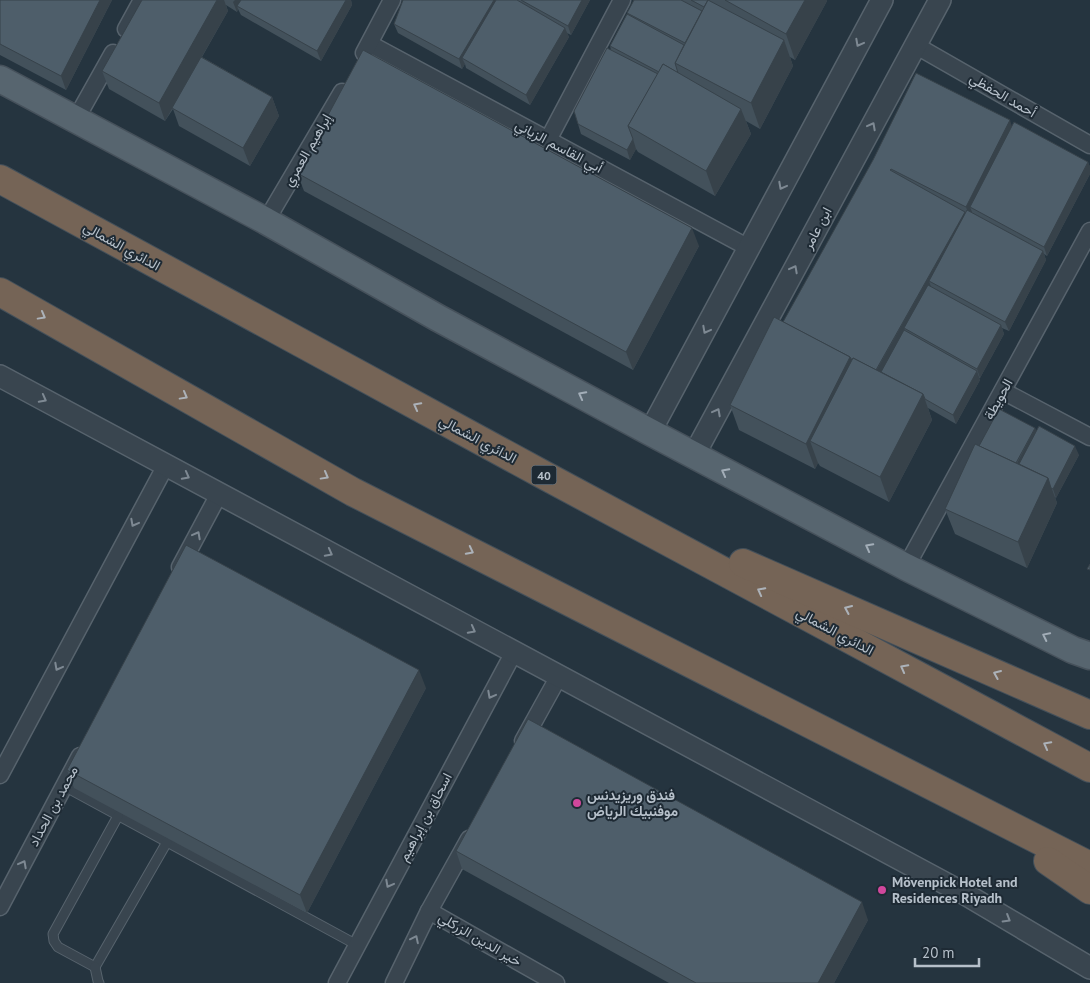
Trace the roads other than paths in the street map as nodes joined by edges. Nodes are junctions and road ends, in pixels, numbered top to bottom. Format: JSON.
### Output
{"nodes":[{"id":1,"x":142,"y":0,"type":"edge"},
{"id":2,"x":392,"y":0,"type":"edge"},
{"id":3,"x":622,"y":0,"type":"edge"},
{"id":4,"x":882,"y":0,"type":"edge"},
{"id":5,"x":940,"y":0,"type":"edge"},
{"id":6,"x":370,"y":44,"type":"junction"},
{"id":7,"x":915,"y":45,"type":"junction"},
{"id":8,"x":0,"y":79,"type":"edge"},
{"id":9,"x":76,"y":119,"type":"junction"},
{"id":10,"x":548,"y":140,"type":"junction"},
{"id":11,"x":1090,"y":145,"type":"edge"},
{"id":12,"x":0,"y":162,"type":"edge"},
{"id":13,"x":0,"y":179,"type":"edge"},
{"id":14,"x":266,"y":221,"type":"junction"},
{"id":15,"x":1090,"y":230,"type":"edge"},
{"id":16,"x":121,"y":246,"type":"junction"},
{"id":17,"x":749,"y":248,"type":"junction"},
{"id":18,"x":0,"y":292,"type":"edge"},
{"id":19,"x":0,"y":376,"type":"edge"},
{"id":20,"x":1003,"y":391,"type":"junction"},
{"id":21,"x":650,"y":432,"type":"junction"},
{"id":22,"x":1090,"y":437,"type":"edge"},
{"id":23,"x":694,"y":455,"type":"junction"},
{"id":24,"x":166,"y":465,"type":"junction"},
{"id":25,"x":542,"y":474,"type":"junction"},
{"id":26,"x":219,"y":494,"type":"junction"},
{"id":27,"x":906,"y":567,"type":"junction"},
{"id":28,"x":174,"y":580,"type":"edge"},
{"id":29,"x":514,"y":652,"type":"junction"},
{"id":30,"x":1090,"y":656,"type":"edge"},
{"id":31,"x":559,"y":676,"type":"junction"},
{"id":32,"x":1090,"y":715,"type":"edge"},
{"id":33,"x":87,"y":743,"type":"edge"},
{"id":34,"x":516,"y":754,"type":"edge"},
{"id":35,"x":1090,"y":768,"type":"edge"},
{"id":36,"x":0,"y":775,"type":"edge"},
{"id":37,"x":64,"y":786,"type":"junction"},
{"id":38,"x":950,"y":794,"type":"junction"},
{"id":39,"x":118,"y":816,"type":"junction"},
{"id":40,"x":477,"y":824,"type":"edge"},
{"id":41,"x":167,"y":842,"type":"junction"},
{"id":42,"x":1090,"y":866,"type":"edge"},
{"id":43,"x":1090,"y":879,"type":"edge"},
{"id":44,"x":1090,"y":890,"type":"edge"},
{"id":45,"x":0,"y":907,"type":"edge"},
{"id":46,"x":429,"y":911,"type":"junction"},
{"id":47,"x":357,"y":945,"type":"junction"},
{"id":48,"x":95,"y":967,"type":"junction"},
{"id":49,"x":1090,"y":968,"type":"edge"},
{"id":50,"x":99,"y":983,"type":"edge"},
{"id":51,"x":337,"y":983,"type":"edge"},
{"id":52,"x":394,"y":983,"type":"edge"},
{"id":53,"x":556,"y":983,"type":"edge"}],
"edges":[{"from":1,"to":9,"type":"street"},
{"from":2,"to":6,"type":"street","name":"إبراهيم العمري"},
{"from":3,"to":10,"type":"street"},
{"from":4,"to":17,"type":"street","one_way":true},
{"from":5,"to":7,"type":"street","name":"ابن عامر"},
{"from":6,"to":10,"type":"street","name":"أبي القاسم الزياني"},
{"from":6,"to":14,"type":"street","name":"إبراهيم العمري"},
{"from":7,"to":11,"type":"street","name":"أحمد الحفظي"},
{"from":23,"to":7,"type":"street","name":"ابن عامر","one_way":true},
{"from":8,"to":9,"type":"main road"},
{"from":9,"to":14,"type":"main road"},
{"from":10,"to":17,"type":"street","name":"أبي القاسم الزياني"},
{"from":12,"to":16,"type":"highway"},
{"from":13,"to":16,"type":"highway","name":"الدائري الشمالي","number":"40"},
{"from":21,"to":14,"type":"main road","one_way":true},
{"from":15,"to":20,"type":"street","name":"الحويطة"},
{"from":25,"to":16,"type":"highway","name":"الدائري الشمالي","number":"40","one_way":true},
{"from":17,"to":21,"type":"street","one_way":true},
{"from":18,"to":38,"type":"highway","one_way":true},
{"from":19,"to":24,"type":"street","one_way":true},
{"from":20,"to":22,"type":"street"},
{"from":20,"to":27,"type":"street","name":"الحويطة"},
{"from":21,"to":23,"type":"main road"},
{"from":27,"to":23,"type":"main road","one_way":true},
{"from":24,"to":26,"type":"street","one_way":true},
{"from":24,"to":36,"type":"street","one_way":true},
{"from":32,"to":25,"type":"highway","one_way":true},
{"from":35,"to":25,"type":"highway","name":"الدائري الشمالي","number":"40","one_way":true},
{"from":28,"to":26,"type":"street","one_way":true},
{"from":26,"to":29,"type":"street","one_way":true},
{"from":30,"to":27,"type":"main road","one_way":true},
{"from":29,"to":31,"type":"street"},
{"from":29,"to":47,"type":"street","name":"اسحاق بن إبراهيم","one_way":true},
{"from":31,"to":34,"type":"street"},
{"from":31,"to":49,"type":"street","one_way":true},
{"from":33,"to":37,"type":"street","name":"محمد بن الحداد"},
{"from":37,"to":39,"type":"lane"},
{"from":45,"to":37,"type":"street","name":"محمد بن الحداد","one_way":true},
{"from":38,"to":42,"type":"highway"},
{"from":38,"to":43,"type":"highway"},
{"from":38,"to":44,"type":"highway"},
{"from":39,"to":41,"type":"lane"},
{"from":39,"to":48,"type":"lane"},
{"from":40,"to":46,"type":"street"},
{"from":41,"to":47,"type":"lane"},
{"from":41,"to":48,"type":"lane"},
{"from":52,"to":46,"type":"street","one_way":true},
{"from":46,"to":53,"type":"street","name":"خير الدين الزركلي"},
{"from":47,"to":51,"type":"street","name":"اسحاق بن إبراهيم"},
{"from":48,"to":50,"type":"lane"}]}
